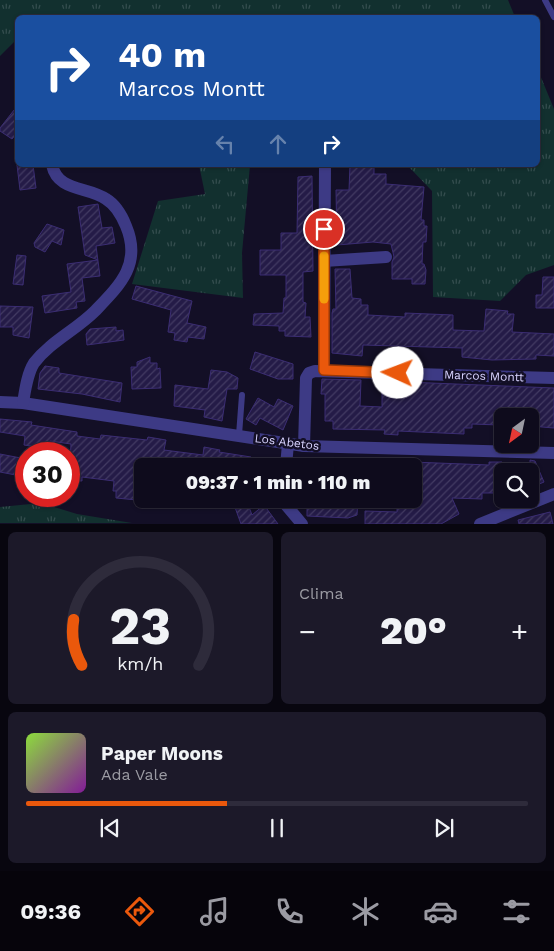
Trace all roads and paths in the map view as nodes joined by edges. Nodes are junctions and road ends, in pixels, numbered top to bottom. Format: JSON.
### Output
{"nodes":[{"id":1,"x":545,"y":0,"type":"edge"},
{"id":2,"x":554,"y":17,"type":"edge"},
{"id":3,"x":53,"y":167,"type":"edge"},
{"id":4,"x":325,"y":167,"type":"edge"},
{"id":5,"x":386,"y":257,"type":"dead end"},
{"id":6,"x":324,"y":261,"type":"junction"},
{"id":7,"x":324,"y":370,"type":"junction"},
{"id":8,"x":554,"y":378,"type":"edge"},
{"id":9,"x":242,"y":395,"type":"dead end"},
{"id":10,"x":0,"y":402,"type":"edge"},
{"id":11,"x":23,"y":403,"type":"junction"},
{"id":12,"x":238,"y":436,"type":"junction"},
{"id":13,"x":288,"y":444,"type":"junction"},
{"id":14,"x":304,"y":446,"type":"junction"},
{"id":15,"x":554,"y":453,"type":"edge"},
{"id":16,"x":287,"y":458,"type":"edge"},
{"id":17,"x":554,"y":494,"type":"edge"},
{"id":18,"x":289,"y":508,"type":"edge"},
{"id":19,"x":302,"y":524,"type":"edge"},
{"id":20,"x":480,"y":524,"type":"edge"}],
"edges":[{"from":1,"to":2,"type":"lane"},
{"from":3,"to":11,"type":"street"},
{"from":4,"to":6,"type":"street"},
{"from":5,"to":6,"type":"street"},
{"from":6,"to":7,"type":"street"},
{"from":7,"to":8,"type":"street","name":"Marcos Montt"},
{"from":7,"to":14,"type":"street"},
{"from":9,"to":12,"type":"lane"},
{"from":10,"to":11,"type":"street","name":"Los Abetos"},
{"from":11,"to":12,"type":"street","name":"Los Abetos"},
{"from":12,"to":13,"type":"street","name":"Los Abetos"},
{"from":13,"to":14,"type":"street","name":"Los Abetos"},
{"from":13,"to":16,"type":"street"},
{"from":14,"to":15,"type":"street","name":"Los Abetos"},
{"from":17,"to":20,"type":"street"},
{"from":18,"to":19,"type":"street"}]}
